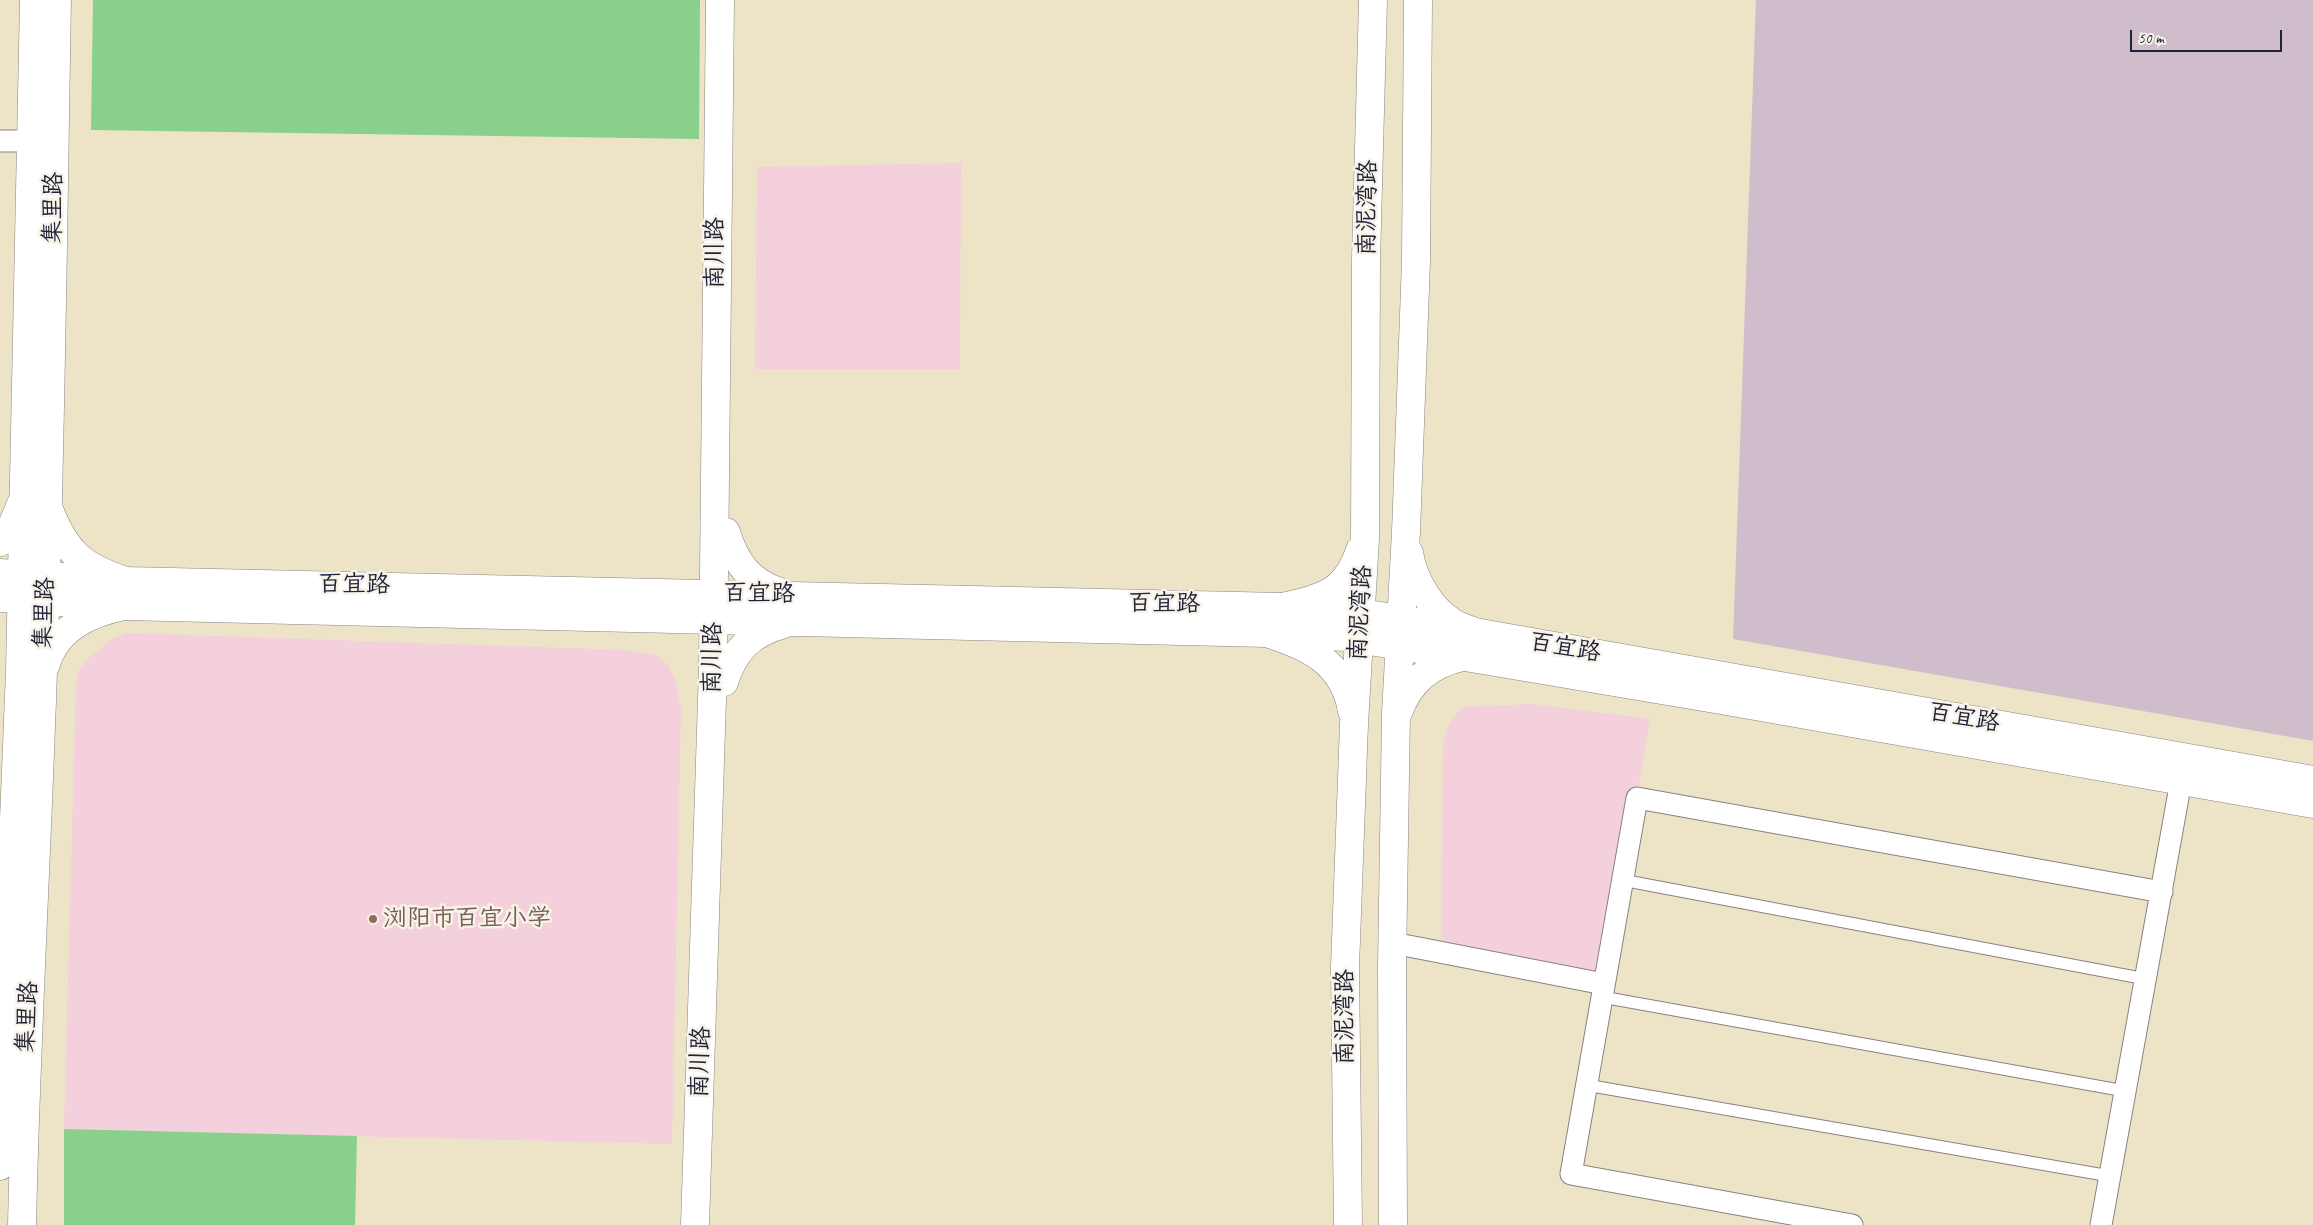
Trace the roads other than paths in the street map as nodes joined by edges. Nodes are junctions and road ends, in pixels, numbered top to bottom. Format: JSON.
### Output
{"nodes":[{"id":1,"x":34,"y":0,"type":"edge"},
{"id":2,"x":57,"y":0,"type":"edge"},
{"id":3,"x":720,"y":0,"type":"edge"},
{"id":4,"x":733,"y":0,"type":"edge"},
{"id":5,"x":1373,"y":0,"type":"edge"},
{"id":6,"x":1418,"y":0,"type":"edge"},
{"id":7,"x":0,"y":141,"type":"edge"},
{"id":8,"x":31,"y":141,"type":"junction"},
{"id":9,"x":24,"y":490,"type":"junction"},
{"id":10,"x":48,"y":508,"type":"junction"},
{"id":11,"x":1365,"y":531,"type":"junction"},
{"id":12,"x":1406,"y":532,"type":"junction"},
{"id":13,"x":720,"y":536,"type":"junction"},
{"id":14,"x":0,"y":542,"type":"edge"},
{"id":15,"x":23,"y":587,"type":"edge"},
{"id":16,"x":660,"y":591,"type":"junction"},
{"id":17,"x":720,"y":593,"type":"junction"},
{"id":18,"x":125,"y":594,"type":"junction"},
{"id":19,"x":788,"y":594,"type":"junction"},
{"id":20,"x":1282,"y":606,"type":"junction"},
{"id":21,"x":658,"y":618,"type":"junction"},
{"id":22,"x":1401,"y":619,"type":"junction"},
{"id":23,"x":719,"y":620,"type":"junction"},
{"id":24,"x":795,"y":622,"type":"junction"},
{"id":25,"x":1360,"y":626,"type":"junction"},
{"id":26,"x":1266,"y":633,"type":"junction"},
{"id":27,"x":1478,"y":633,"type":"junction"},
{"id":28,"x":0,"y":636,"type":"edge"},
{"id":29,"x":1399,"y":646,"type":"junction"},
{"id":30,"x":1462,"y":658,"type":"junction"},
{"id":31,"x":43,"y":673,"type":"junction"},
{"id":32,"x":718,"y":680,"type":"junction"},
{"id":33,"x":19,"y":688,"type":"junction"},
{"id":34,"x":1396,"y":719,"type":"junction"},
{"id":35,"x":1354,"y":724,"type":"junction"},
{"id":36,"x":2313,"y":780,"type":"edge"},
{"id":37,"x":2181,"y":781,"type":"junction"},
{"id":38,"x":2313,"y":804,"type":"edge"},
{"id":39,"x":1622,"y":880,"type":"junction"},
{"id":40,"x":2162,"y":892,"type":"junction"},
{"id":41,"x":1393,"y":943,"type":"junction"},
{"id":42,"x":2146,"y":979,"type":"junction"},
{"id":43,"x":1603,"y":990,"type":"junction"},
{"id":44,"x":1586,"y":1085,"type":"junction"},
{"id":45,"x":2125,"y":1091,"type":"junction"},
{"id":46,"x":0,"y":1166,"type":"edge"},
{"id":47,"x":2110,"y":1176,"type":"junction"},
{"id":48,"x":22,"y":1225,"type":"edge"},
{"id":49,"x":695,"y":1225,"type":"edge"},
{"id":50,"x":708,"y":1225,"type":"edge"},
{"id":51,"x":1348,"y":1225,"type":"edge"},
{"id":52,"x":1393,"y":1225,"type":"edge"},
{"id":53,"x":1852,"y":1225,"type":"edge"},
{"id":54,"x":2101,"y":1225,"type":"edge"}],
"edges":[{"from":1,"to":8,"type":"street","name":"集里路"},
{"from":2,"to":10,"type":"street","name":"集里路"},
{"from":3,"to":13,"type":"street","name":"南川路"},
{"from":4,"to":13,"type":"street","name":"南川路"},
{"from":5,"to":11,"type":"street","name":"南泥湾路"},
{"from":6,"to":12,"type":"street","name":"南泥湾路"},
{"from":7,"to":8,"type":"street"},
{"from":8,"to":9,"type":"street","name":"集里路"},
{"from":9,"to":14,"type":"street"},
{"from":9,"to":15,"type":"street","name":"集里路"},
{"from":10,"to":15,"type":"street","name":"集里路"},
{"from":10,"to":18,"type":"street"},
{"from":11,"to":20,"type":"street"},
{"from":11,"to":25,"type":"street","name":"南泥湾路"},
{"from":12,"to":22,"type":"street","name":"南泥湾路"},
{"from":12,"to":27,"type":"street"},
{"from":13,"to":16,"type":"street"},
{"from":13,"to":17,"type":"street","name":"南川路"},
{"from":13,"to":19,"type":"street"},
{"from":15,"to":18,"type":"street","name":"百宜路"},
{"from":15,"to":31,"type":"street","name":"集里路"},
{"from":15,"to":33,"type":"street","name":"集里路"},
{"from":16,"to":17,"type":"street","name":"百宜路"},
{"from":16,"to":18,"type":"street","name":"百宜路"},
{"from":17,"to":19,"type":"street","name":"百宜路"},
{"from":17,"to":23,"type":"street","name":"南川路"},
{"from":18,"to":21,"type":"street","name":"百宜路"},
{"from":18,"to":31,"type":"street"},
{"from":19,"to":20,"type":"street","name":"百宜路"},
{"from":20,"to":25,"type":"street","name":"百宜路"},
{"from":21,"to":23,"type":"street","name":"百宜路"},
{"from":21,"to":32,"type":"street"},
{"from":22,"to":25,"type":"street","name":"百宜路"},
{"from":22,"to":27,"type":"street","name":"百宜路"},
{"from":22,"to":29,"type":"street","name":"南泥湾路"},
{"from":23,"to":24,"type":"street","name":"百宜路"},
{"from":23,"to":32,"type":"street","name":"南川路"},
{"from":24,"to":26,"type":"street","name":"百宜路"},
{"from":24,"to":32,"type":"street"},
{"from":25,"to":26,"type":"street","name":"百宜路"},
{"from":25,"to":29,"type":"street","name":"百宜路"},
{"from":25,"to":35,"type":"street","name":"南泥湾路"},
{"from":26,"to":35,"type":"street"},
{"from":27,"to":36,"type":"street","name":"百宜路"},
{"from":28,"to":33,"type":"street"},
{"from":29,"to":30,"type":"street","name":"百宜路"},
{"from":29,"to":34,"type":"street","name":"南泥湾路"},
{"from":30,"to":34,"type":"street"},
{"from":30,"to":37,"type":"street","name":"百宜路"},
{"from":31,"to":48,"type":"street","name":"集里路"},
{"from":32,"to":49,"type":"street","name":"南川路"},
{"from":32,"to":50,"type":"street","name":"南川路"},
{"from":33,"to":46,"type":"street","name":"集里路"},
{"from":34,"to":41,"type":"street","name":"南泥湾路"},
{"from":35,"to":51,"type":"street","name":"南泥湾路"},
{"from":37,"to":38,"type":"street","name":"百宜路"},
{"from":37,"to":40,"type":"street"},
{"from":39,"to":40,"type":"street"},
{"from":39,"to":42,"type":"lane"},
{"from":39,"to":43,"type":"street"},
{"from":40,"to":42,"type":"street"},
{"from":41,"to":43,"type":"street"},
{"from":41,"to":52,"type":"street","name":"南泥湾路"},
{"from":42,"to":45,"type":"street"},
{"from":43,"to":44,"type":"street"},
{"from":43,"to":45,"type":"lane"},
{"from":44,"to":47,"type":"lane"},
{"from":44,"to":53,"type":"street"},
{"from":45,"to":47,"type":"street"},
{"from":47,"to":54,"type":"street"}]}
